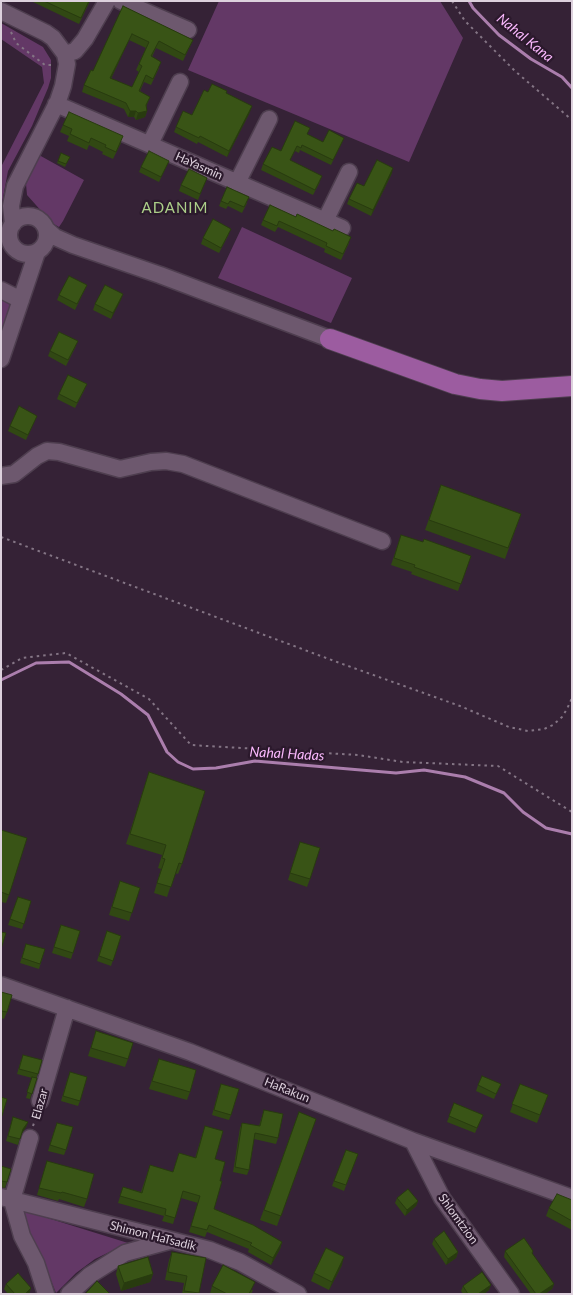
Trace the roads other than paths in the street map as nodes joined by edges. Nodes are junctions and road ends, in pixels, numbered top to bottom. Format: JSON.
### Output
{"nodes":[{"id":1,"x":107,"y":1,"type":"edge"},
{"id":2,"x":120,"y":1,"type":"edge"},
{"id":3,"x":8,"y":14,"type":"edge"},
{"id":4,"x":188,"y":30,"type":"dead end"},
{"id":5,"x":66,"y":58,"type":"junction"},
{"id":6,"x":180,"y":82,"type":"dead end"},
{"id":7,"x":56,"y":104,"type":"junction"},
{"id":8,"x":268,"y":119,"type":"dead end"},
{"id":9,"x":150,"y":144,"type":"junction"},
{"id":10,"x":349,"y":172,"type":"dead end"},
{"id":11,"x":237,"y":183,"type":"junction"},
{"id":12,"x":14,"y":192,"type":"junction"},
{"id":13,"x":33,"y":217,"type":"junction"},
{"id":14,"x":324,"y":221,"type":"junction"},
{"id":15,"x":342,"y":228,"type":"dead end"},
{"id":16,"x":46,"y":229,"type":"junction"},
{"id":17,"x":8,"y":235,"type":"edge"},
{"id":18,"x":73,"y":245,"type":"junction"},
{"id":19,"x":39,"y":251,"type":"junction"},
{"id":20,"x":19,"y":252,"type":"junction"},
{"id":21,"x":1,"y":253,"type":"edge"},
{"id":22,"x":27,"y":285,"type":"junction"},
{"id":23,"x":1,"y":290,"type":"edge"},
{"id":24,"x":21,"y":300,"type":"junction"},
{"id":25,"x":330,"y":339,"type":"joint"},
{"id":26,"x":1,"y":359,"type":"edge"},
{"id":27,"x":572,"y":386,"type":"edge"},
{"id":28,"x":1,"y":476,"type":"edge"},
{"id":29,"x":382,"y":541,"type":"dead end"},
{"id":30,"x":1,"y":985,"type":"edge"},
{"id":31,"x":67,"y":1008,"type":"junction"},
{"id":32,"x":40,"y":1101,"type":"road end"},
{"id":33,"x":30,"y":1138,"type":"road end"},
{"id":34,"x":413,"y":1141,"type":"junction"},
{"id":35,"x":572,"y":1198,"type":"edge"},
{"id":36,"x":7,"y":1199,"type":"edge"},
{"id":37,"x":170,"y":1240,"type":"junction"},
{"id":38,"x":269,"y":1278,"type":"junction"},
{"id":39,"x":46,"y":1294,"type":"edge"},
{"id":40,"x":69,"y":1294,"type":"edge"},
{"id":41,"x":278,"y":1294,"type":"edge"},
{"id":42,"x":298,"y":1294,"type":"edge"},
{"id":43,"x":511,"y":1294,"type":"edge"}],
"edges":[{"from":1,"to":5,"type":"street"},
{"from":2,"to":4,"type":"street"},
{"from":3,"to":5,"type":"street"},
{"from":5,"to":7,"type":"street"},
{"from":6,"to":9,"type":"street"},
{"from":7,"to":9,"type":"street","name":"HaYasmin"},
{"from":7,"to":12,"type":"street"},
{"from":8,"to":11,"type":"street"},
{"from":9,"to":11,"type":"street","name":"HaYasmin"},
{"from":10,"to":14,"type":"street"},
{"from":11,"to":14,"type":"street","name":"HaYasmin"},
{"from":12,"to":13,"type":"street"},
{"from":12,"to":17,"type":"street"},
{"from":13,"to":16,"type":"street"},
{"from":13,"to":17,"type":"street"},
{"from":14,"to":15,"type":"street","name":"HaYasmin"},
{"from":16,"to":18,"type":"street"},
{"from":16,"to":19,"type":"street"},
{"from":17,"to":20,"type":"street"},
{"from":18,"to":19,"type":"street"},
{"from":18,"to":25,"type":"street"},
{"from":19,"to":20,"type":"street"},
{"from":19,"to":22,"type":"street"},
{"from":20,"to":21,"type":"street"},
{"from":20,"to":22,"type":"street"},
{"from":22,"to":24,"type":"street"},
{"from":23,"to":24,"type":"street"},
{"from":24,"to":26,"type":"street"},
{"from":25,"to":27,"type":"main road"},
{"from":28,"to":29,"type":"street"},
{"from":30,"to":31,"type":"street","name":"HaRakun"},
{"from":31,"to":32,"type":"street","name":"Elazar"},
{"from":31,"to":34,"type":"street","name":"HaRakun"},
{"from":33,"to":36,"type":"street"},
{"from":34,"to":35,"type":"street","name":"HaRakun"},
{"from":34,"to":43,"type":"street","name":"Shlomtzion"},
{"from":36,"to":37,"type":"street","name":"Shimon HaTsadik"},
{"from":36,"to":39,"type":"street"},
{"from":37,"to":38,"type":"street","name":"Shimon HaTsadik"},
{"from":37,"to":40,"type":"street"},
{"from":38,"to":41,"type":"street"},
{"from":38,"to":42,"type":"street","name":"Shimon HaTsadik"}]}
